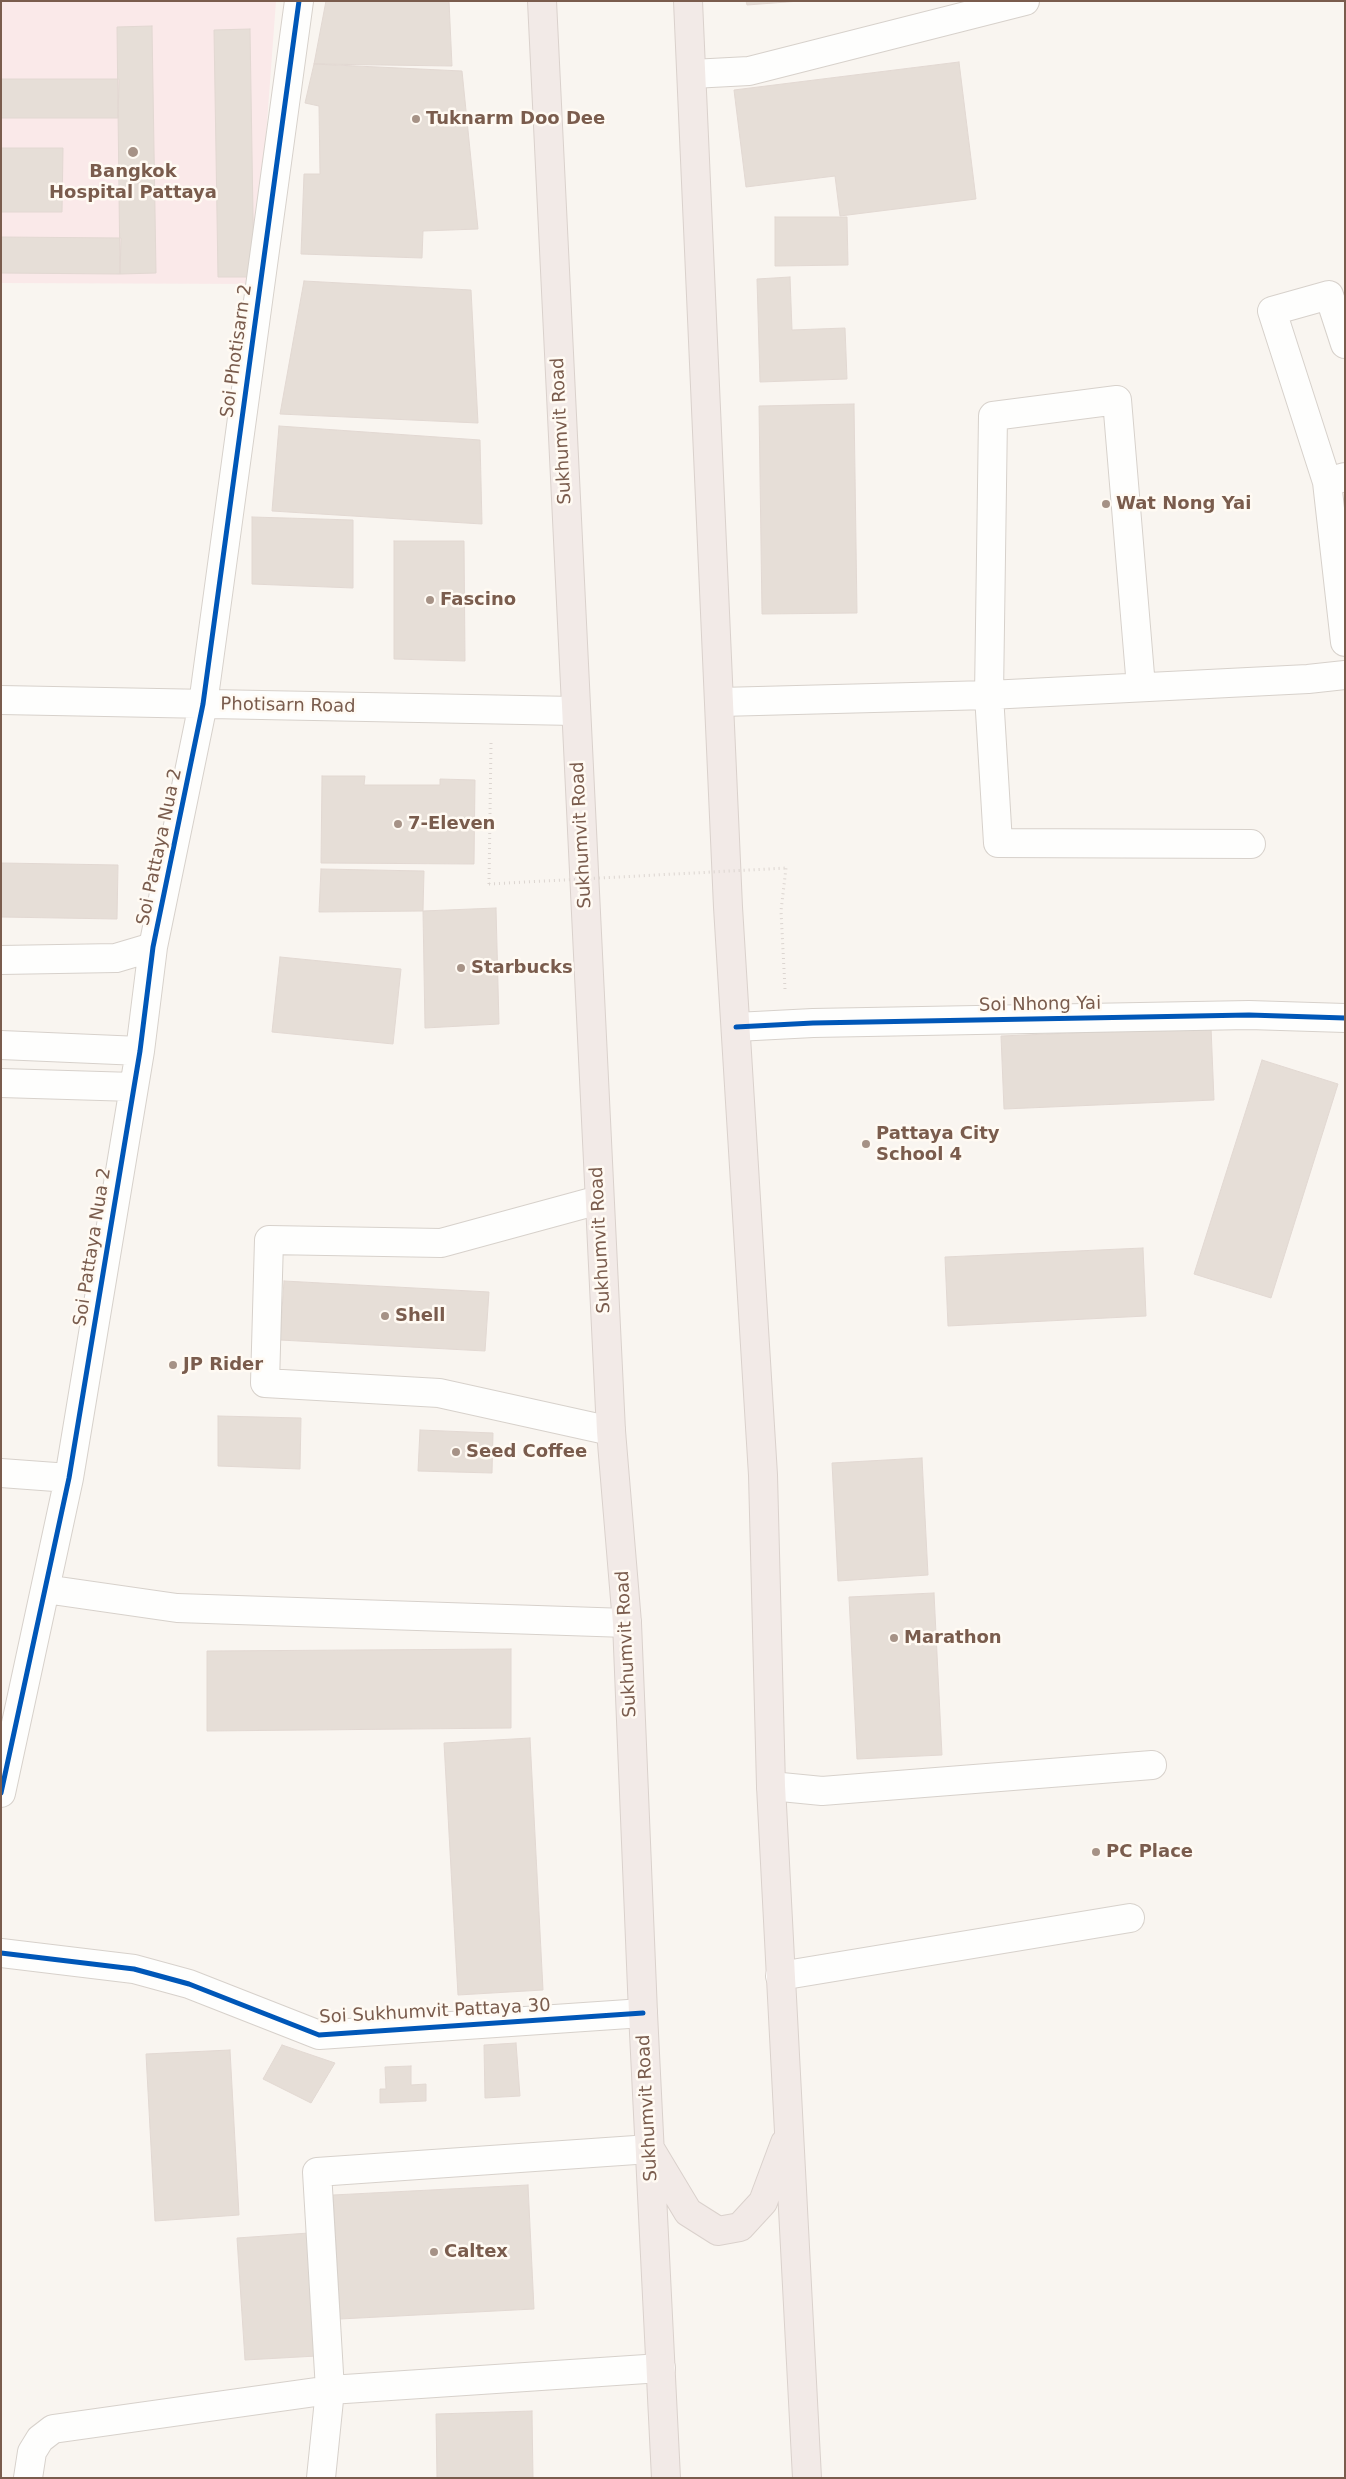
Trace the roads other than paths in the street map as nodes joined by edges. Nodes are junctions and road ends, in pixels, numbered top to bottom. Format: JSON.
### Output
{"nodes":[{"id":1,"x":299,"y":1,"type":"edge"},
{"id":2,"x":542,"y":1,"type":"edge"},
{"id":3,"x":688,"y":1,"type":"edge"},
{"id":4,"x":1025,"y":1,"type":"edge"},
{"id":5,"x":692,"y":74,"type":"junction"},
{"id":6,"x":1345,"y":344,"type":"edge"},
{"id":7,"x":1336,"y":480,"type":"edge"},
{"id":8,"x":1345,"y":642,"type":"edge"},
{"id":9,"x":1345,"y":675,"type":"edge"},
{"id":10,"x":1141,"y":687,"type":"junction"},
{"id":11,"x":989,"y":696,"type":"junction"},
{"id":12,"x":1,"y":700,"type":"edge"},
{"id":13,"x":720,"y":702,"type":"junction"},
{"id":14,"x":203,"y":704,"type":"junction"},
{"id":15,"x":576,"y":711,"type":"junction"},
{"id":16,"x":1251,"y":844,"type":"dead end"},
{"id":17,"x":153,"y":947,"type":"junction"},
{"id":18,"x":1,"y":960,"type":"edge"},
{"id":19,"x":1345,"y":1018,"type":"edge"},
{"id":20,"x":736,"y":1027,"type":"junction"},
{"id":21,"x":1,"y":1045,"type":"edge"},
{"id":22,"x":140,"y":1051,"type":"junction"},
{"id":23,"x":1,"y":1083,"type":"edge"},
{"id":24,"x":134,"y":1087,"type":"junction"},
{"id":25,"x":600,"y":1200,"type":"junction"},
{"id":26,"x":611,"y":1432,"type":"junction"},
{"id":27,"x":1,"y":1473,"type":"edge"},
{"id":28,"x":69,"y":1478,"type":"junction"},
{"id":29,"x":45,"y":1589,"type":"junction"},
{"id":30,"x":627,"y":1622,"type":"junction"},
{"id":31,"x":1152,"y":1765,"type":"dead end"},
{"id":32,"x":771,"y":1786,"type":"junction"},
{"id":33,"x":1,"y":1793,"type":"edge"},
{"id":34,"x":1130,"y":1918,"type":"dead end"},
{"id":35,"x":1,"y":1953,"type":"edge"},
{"id":36,"x":780,"y":1976,"type":"junction"},
{"id":37,"x":643,"y":2013,"type":"junction"},
{"id":38,"x":788,"y":2135,"type":"junction"},
{"id":39,"x":650,"y":2149,"type":"junction"},
{"id":40,"x":661,"y":2368,"type":"junction"},
{"id":41,"x":330,"y":2390,"type":"junction"},
{"id":42,"x":28,"y":2478,"type":"edge"},
{"id":43,"x":321,"y":2478,"type":"edge"},
{"id":44,"x":666,"y":2478,"type":"edge"},
{"id":45,"x":807,"y":2478,"type":"edge"}],
"edges":[{"from":1,"to":14,"type":"street","name":"Soi Photisarn 2"},
{"from":2,"to":15,"type":"highway","name":"Sukhumvit Road"},
{"from":3,"to":5,"type":"highway"},
{"from":4,"to":5,"type":"street"},
{"from":5,"to":13,"type":"highway"},
{"from":6,"to":7,"type":"street"},
{"from":7,"to":8,"type":"street"},
{"from":9,"to":10,"type":"street"},
{"from":10,"to":11,"type":"street"},
{"from":10,"to":11,"type":"street"},
{"from":11,"to":13,"type":"street"},
{"from":11,"to":16,"type":"street"},
{"from":12,"to":14,"type":"street","name":"Photisarn Road"},
{"from":13,"to":20,"type":"highway"},
{"from":14,"to":15,"type":"street","name":"Photisarn Road"},
{"from":14,"to":17,"type":"street","name":"Soi Pattaya Nua 2"},
{"from":15,"to":25,"type":"highway","name":"Sukhumvit Road"},
{"from":17,"to":18,"type":"street"},
{"from":17,"to":22,"type":"street","name":"Soi Pattaya Nua 2"},
{"from":19,"to":20,"type":"street","name":"Soi Nhong Yai"},
{"from":20,"to":32,"type":"highway"},
{"from":21,"to":22,"type":"street"},
{"from":22,"to":24,"type":"street","name":"Soi Pattaya Nua 2"},
{"from":23,"to":24,"type":"street"},
{"from":24,"to":28,"type":"street","name":"Soi Pattaya Nua 2"},
{"from":25,"to":26,"type":"highway","name":"Sukhumvit Road"},
{"from":25,"to":26,"type":"street"},
{"from":26,"to":30,"type":"highway","name":"Sukhumvit Road"},
{"from":27,"to":28,"type":"street"},
{"from":28,"to":29,"type":"street","name":"Soi Pattaya Nua 2"},
{"from":29,"to":30,"type":"street"},
{"from":29,"to":33,"type":"street","name":"Soi Pattaya Nua 2"},
{"from":30,"to":37,"type":"highway","name":"Sukhumvit Road"},
{"from":31,"to":32,"type":"street"},
{"from":32,"to":36,"type":"highway"},
{"from":34,"to":36,"type":"street"},
{"from":35,"to":37,"type":"street","name":"Soi Sukhumvit Pattaya 30"},
{"from":36,"to":38,"type":"highway"},
{"from":37,"to":39,"type":"highway","name":"Sukhumvit Road"},
{"from":38,"to":39,"type":"highway"},
{"from":38,"to":45,"type":"highway"},
{"from":39,"to":40,"type":"highway","name":"Sukhumvit Road"},
{"from":39,"to":41,"type":"street"},
{"from":40,"to":41,"type":"street"},
{"from":40,"to":44,"type":"highway","name":"Sukhumvit Road"},
{"from":41,"to":42,"type":"street"},
{"from":41,"to":43,"type":"street"}]}
